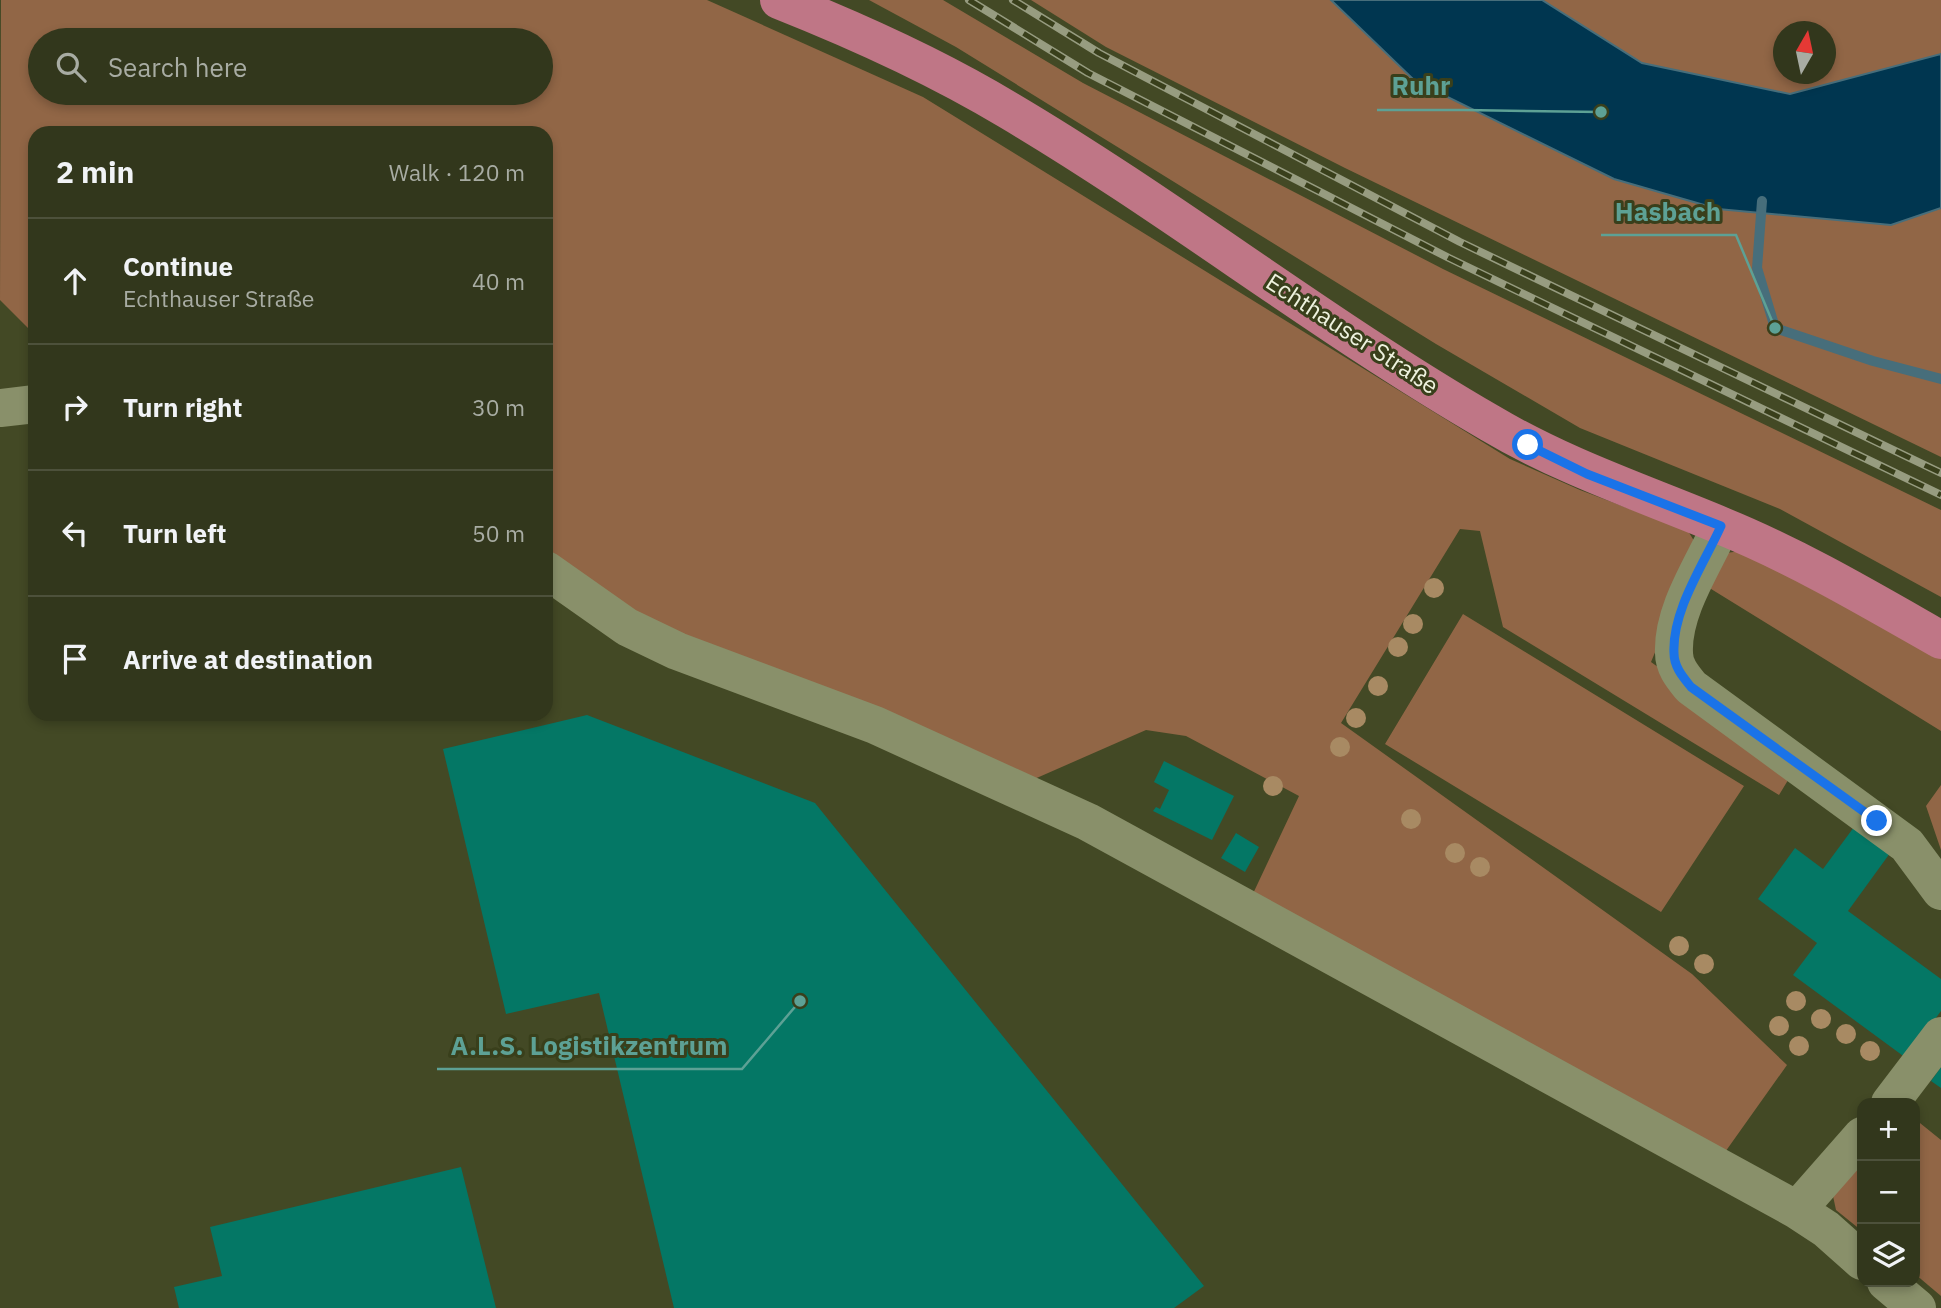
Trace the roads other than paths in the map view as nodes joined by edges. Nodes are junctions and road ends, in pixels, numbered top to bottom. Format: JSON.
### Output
{"nodes":[{"id":1,"x":779,"y":0,"type":"edge"},
{"id":2,"x":28,"y":405,"type":"edge"},
{"id":3,"x":0,"y":408,"type":"edge"},
{"id":4,"x":1721,"y":526,"type":"junction"},
{"id":5,"x":553,"y":575,"type":"edge"},
{"id":6,"x":1941,"y":640,"type":"edge"},
{"id":7,"x":1941,"y":891,"type":"edge"},
{"id":8,"x":1941,"y":1036,"type":"edge"},
{"id":9,"x":1894,"y":1098,"type":"edge"},
{"id":10,"x":1857,"y":1142,"type":"edge"},
{"id":11,"x":1797,"y":1210,"type":"junction"},
{"id":12,"x":1857,"y":1257,"type":"edge"},
{"id":13,"x":1892,"y":1287,"type":"edge"},
{"id":14,"x":1917,"y":1308,"type":"edge"}],
"edges":[{"from":1,"to":4,"type":"main road","name":"Echthauser Straße"},
{"from":2,"to":3,"type":"lane"},
{"from":4,"to":6,"type":"main road","name":"Echthauser Straße"},
{"from":4,"to":7,"type":"lane"},
{"from":5,"to":11,"type":"lane"},
{"from":8,"to":9,"type":"lane"},
{"from":10,"to":11,"type":"lane"},
{"from":11,"to":12,"type":"lane"},
{"from":13,"to":14,"type":"lane"}]}
